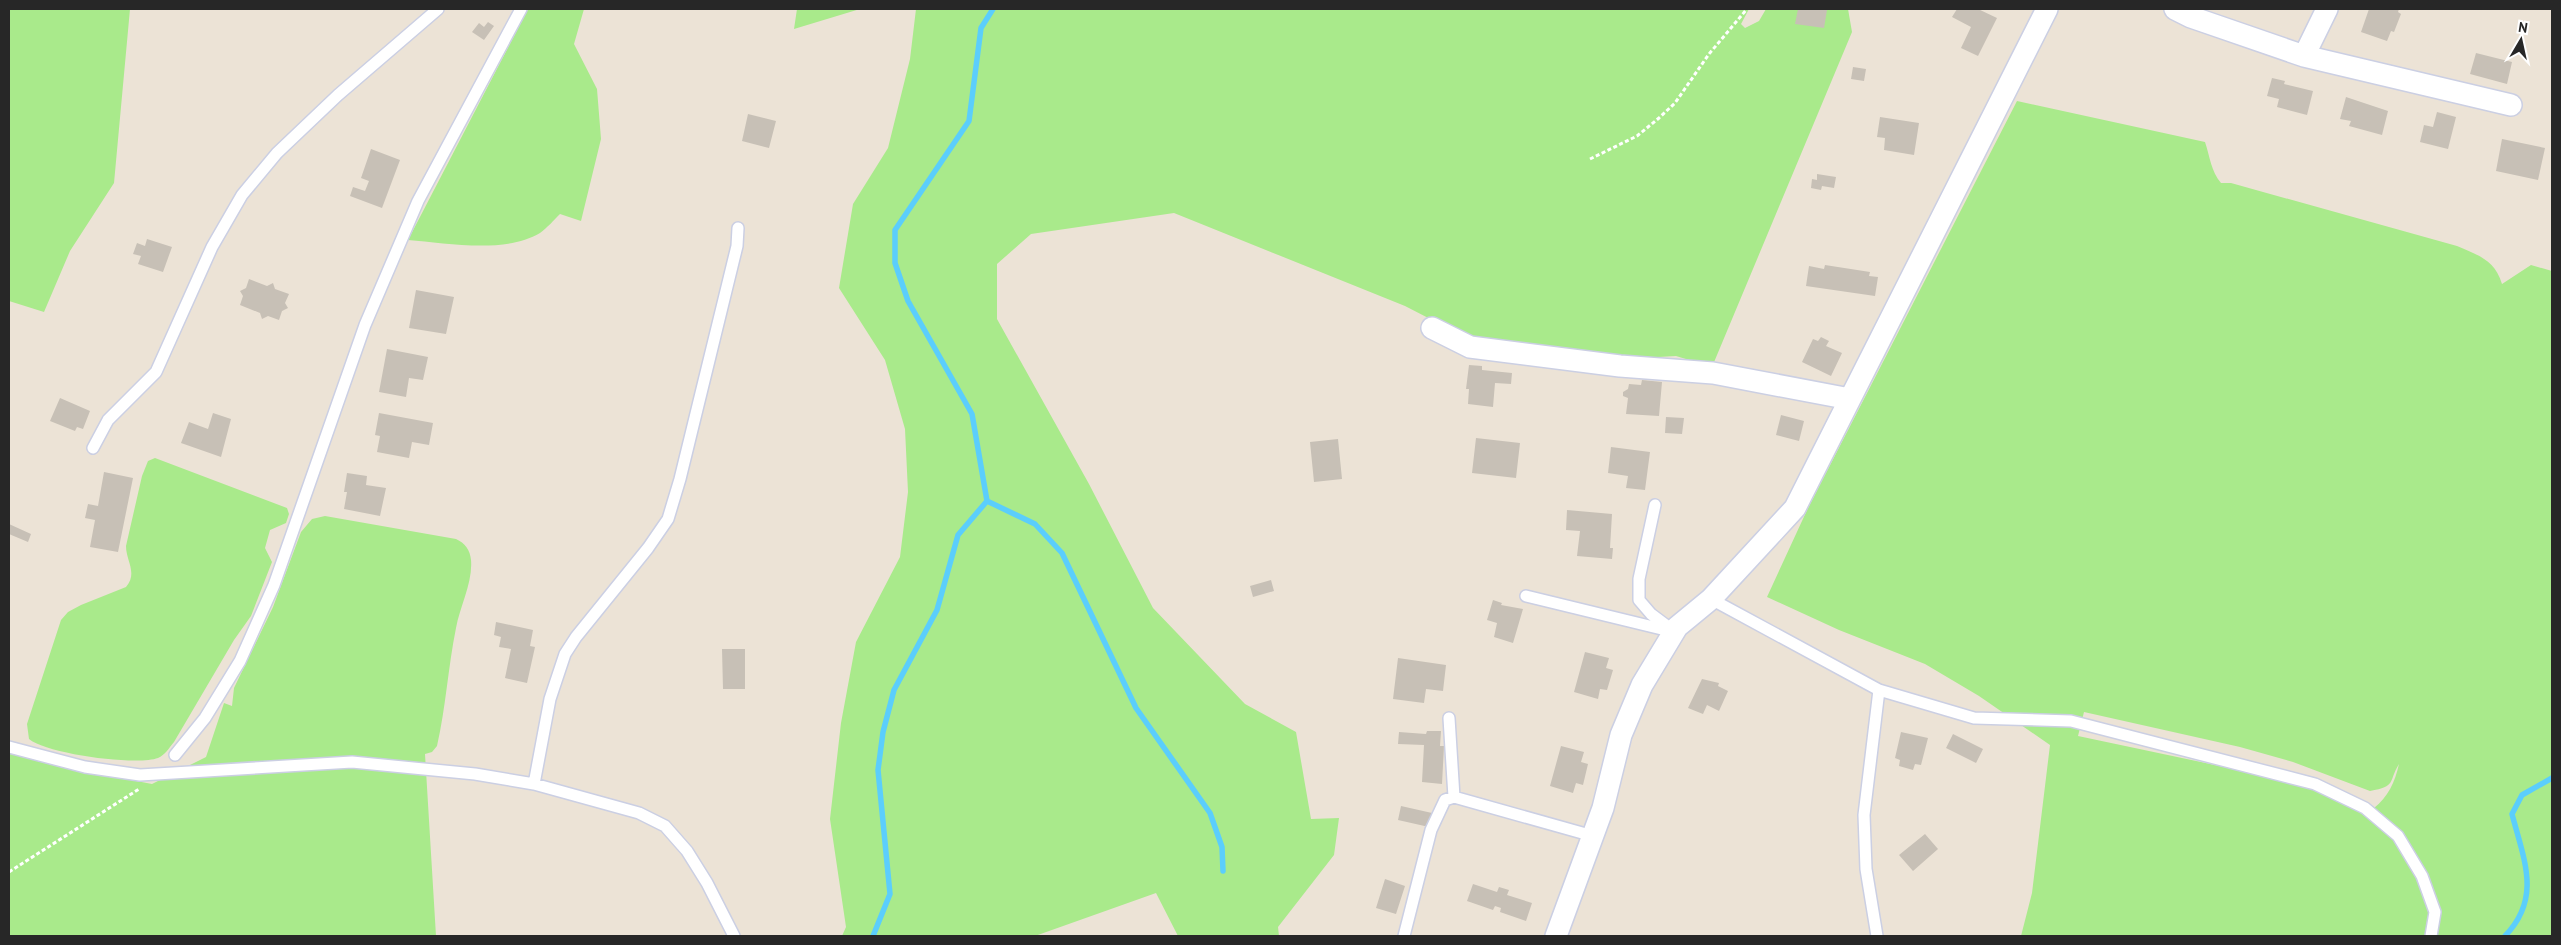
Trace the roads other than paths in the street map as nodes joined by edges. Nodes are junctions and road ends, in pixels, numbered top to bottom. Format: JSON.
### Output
{"nodes":[{"id":1,"x":438,"y":9,"type":"edge"},
{"id":2,"x":521,"y":9,"type":"edge"},
{"id":3,"x":2046,"y":9,"type":"edge"},
{"id":4,"x":2174,"y":9,"type":"edge"},
{"id":5,"x":2327,"y":9,"type":"edge"},
{"id":6,"x":2304,"y":56,"type":"junction"},
{"id":7,"x":2511,"y":105,"type":"dead end"},
{"id":8,"x":738,"y":228,"type":"dead end"},
{"id":9,"x":1432,"y":328,"type":"dead end"},
{"id":10,"x":1850,"y":399,"type":"junction"},
{"id":11,"x":93,"y":448,"type":"dead end"},
{"id":12,"x":1656,"y":505,"type":"dead end"},
{"id":13,"x":1526,"y":596,"type":"dead end"},
{"id":14,"x":1710,"y":598,"type":"junction"},
{"id":15,"x":1674,"y":632,"type":"junction"},
{"id":16,"x":1879,"y":690,"type":"junction"},
{"id":17,"x":1449,"y":718,"type":"dead end"},
{"id":18,"x":9,"y":748,"type":"edge"},
{"id":19,"x":175,"y":755,"type":"dead end"},
{"id":20,"x":534,"y":784,"type":"junction"},
{"id":21,"x":1454,"y":797,"type":"junction"},
{"id":22,"x":1593,"y":836,"type":"junction"},
{"id":23,"x":734,"y":936,"type":"edge"},
{"id":24,"x":1404,"y":936,"type":"edge"},
{"id":25,"x":1556,"y":936,"type":"edge"},
{"id":26,"x":1877,"y":936,"type":"edge"},
{"id":27,"x":2431,"y":936,"type":"edge"}],
"edges":[{"from":1,"to":11,"type":"lane"},
{"from":2,"to":19,"type":"lane"},
{"from":3,"to":10,"type":"street"},
{"from":4,"to":6,"type":"street"},
{"from":5,"to":6,"type":"street"},
{"from":6,"to":7,"type":"street"},
{"from":8,"to":20,"type":"lane"},
{"from":9,"to":10,"type":"street"},
{"from":10,"to":14,"type":"street"},
{"from":12,"to":15,"type":"lane"},
{"from":13,"to":15,"type":"lane"},
{"from":14,"to":15,"type":"street"},
{"from":14,"to":16,"type":"lane"},
{"from":15,"to":22,"type":"street"},
{"from":16,"to":26,"type":"lane"},
{"from":16,"to":27,"type":"lane"},
{"from":17,"to":21,"type":"lane"},
{"from":18,"to":20,"type":"lane"},
{"from":20,"to":23,"type":"lane"},
{"from":21,"to":22,"type":"lane"},
{"from":21,"to":24,"type":"lane"},
{"from":22,"to":25,"type":"street"}]}
